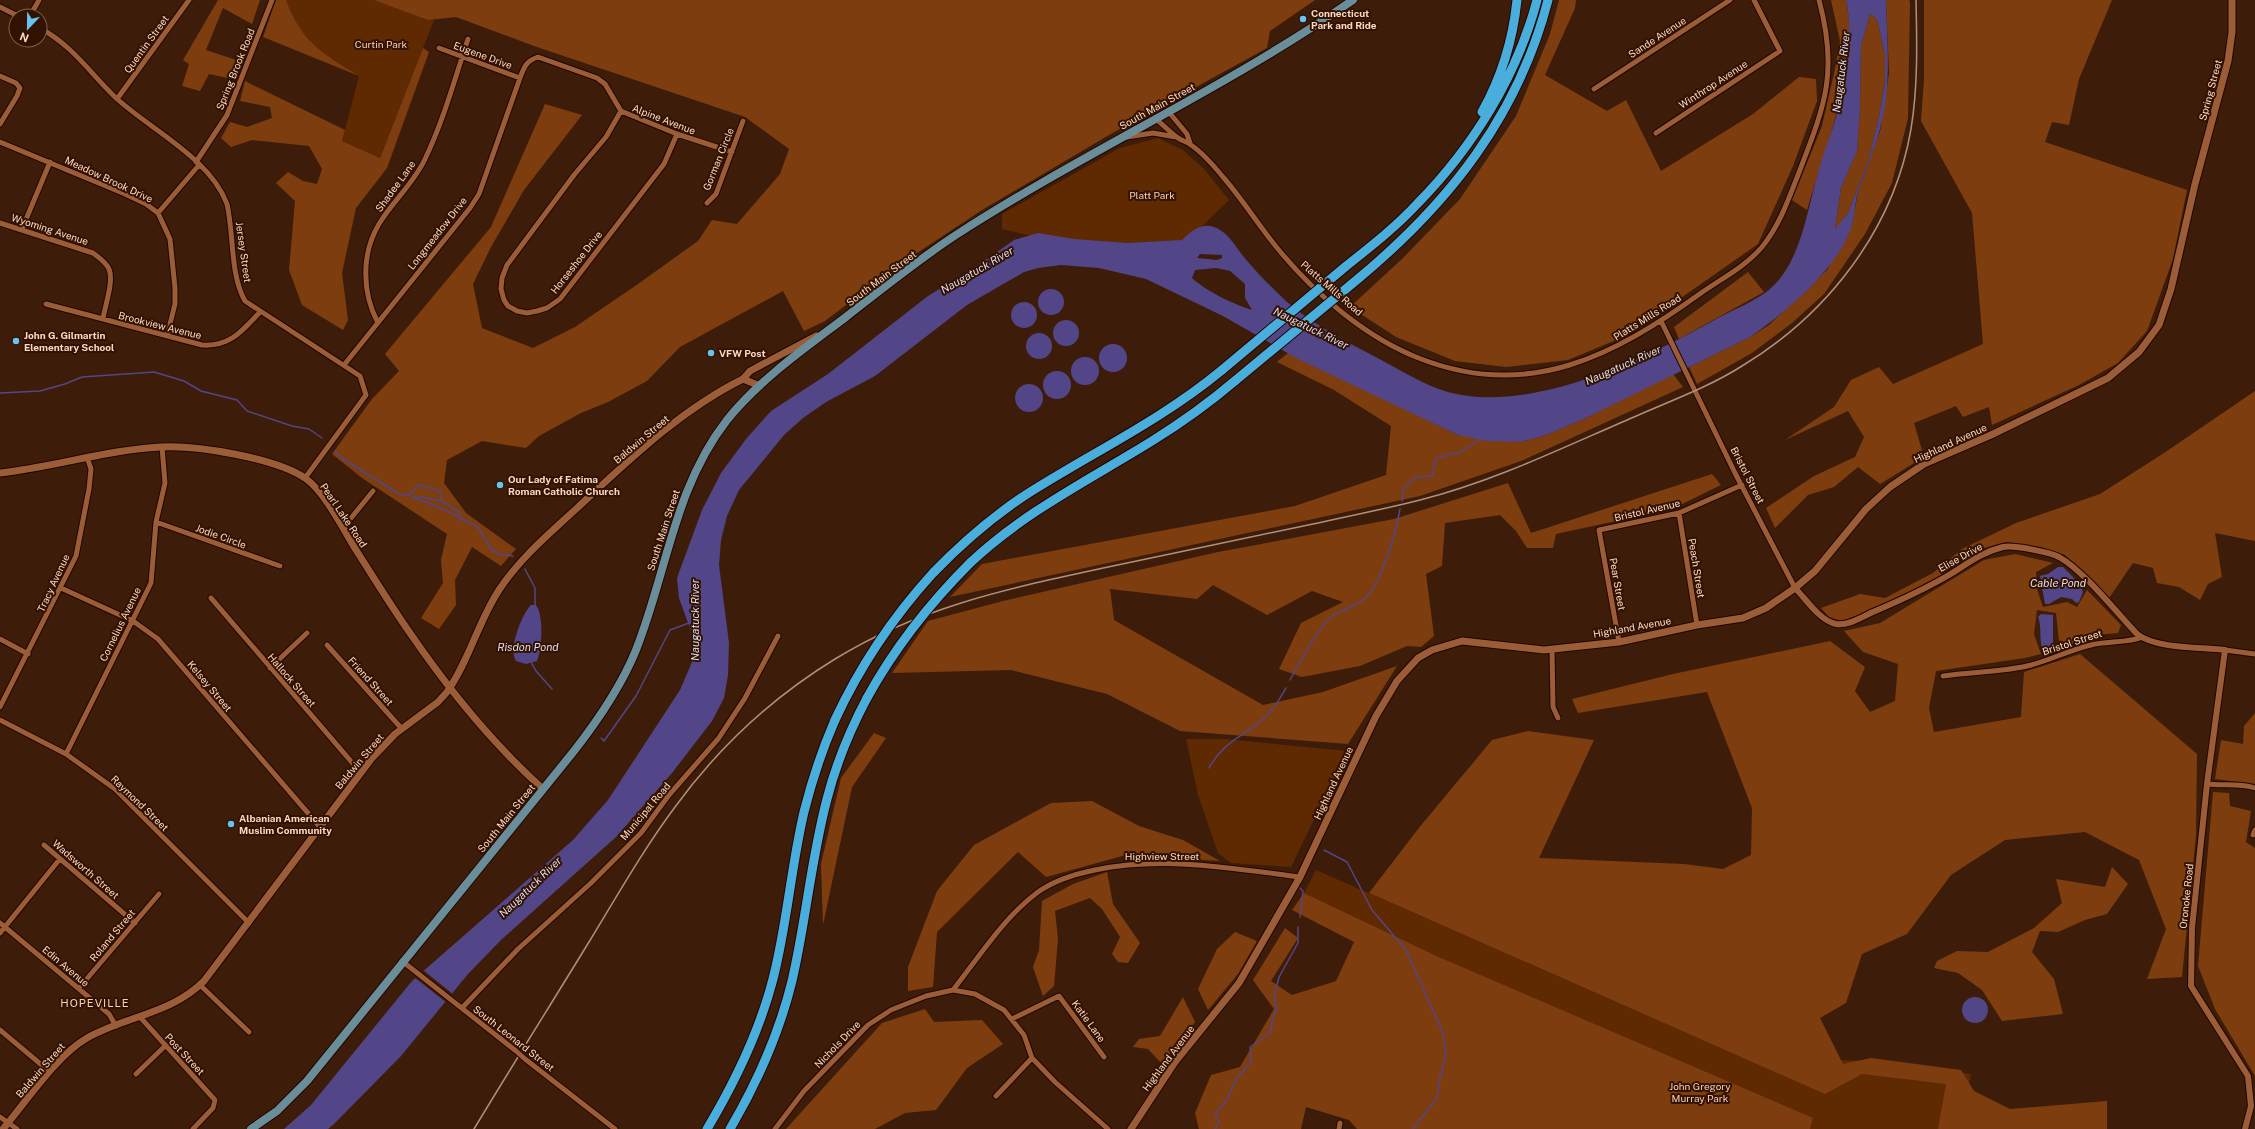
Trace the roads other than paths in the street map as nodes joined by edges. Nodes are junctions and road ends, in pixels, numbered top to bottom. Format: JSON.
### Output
{"nodes":[{"id":1,"x":189,"y":0,"type":"edge"},
{"id":2,"x":272,"y":0,"type":"edge"},
{"id":3,"x":1353,"y":0,"type":"edge"},
{"id":4,"x":1517,"y":0,"type":"edge"},
{"id":5,"x":1537,"y":0,"type":"edge"},
{"id":6,"x":1548,"y":0,"type":"edge"},
{"id":7,"x":1730,"y":0,"type":"edge"},
{"id":8,"x":1754,"y":0,"type":"edge"},
{"id":9,"x":1819,"y":0,"type":"edge"},
{"id":10,"x":2232,"y":0,"type":"edge"},
{"id":11,"x":48,"y":33,"type":"edge"},
{"id":12,"x":468,"y":39,"type":"dead end"},
{"id":13,"x":440,"y":48,"type":"dead end"},
{"id":14,"x":462,"y":57,"type":"junction"},
{"id":15,"x":538,"y":57,"type":"joint"},
{"id":16,"x":0,"y":76,"type":"edge"},
{"id":17,"x":520,"y":78,"type":"junction"},
{"id":18,"x":1594,"y":89,"type":"dead end"},
{"id":19,"x":117,"y":99,"type":"junction"},
{"id":20,"x":621,"y":111,"type":"junction"},
{"id":21,"x":1168,"y":111,"type":"junction"},
{"id":22,"x":1155,"y":118,"type":"junction"},
{"id":23,"x":744,"y":121,"type":"dead end"},
{"id":24,"x":0,"y":124,"type":"edge"},
{"id":25,"x":1656,"y":132,"type":"dead end"},
{"id":26,"x":677,"y":134,"type":"junction"},
{"id":27,"x":1122,"y":137,"type":"junction"},
{"id":28,"x":1180,"y":139,"type":"junction"},
{"id":29,"x":0,"y":142,"type":"edge"},
{"id":30,"x":1190,"y":143,"type":"junction"},
{"id":31,"x":732,"y":152,"type":"junction"},
{"id":32,"x":50,"y":162,"type":"junction"},
{"id":33,"x":198,"y":163,"type":"junction"},
{"id":34,"x":2195,"y":184,"type":"joint"},
{"id":35,"x":1431,"y":190,"type":"junction"},
{"id":36,"x":707,"y":203,"type":"dead end"},
{"id":37,"x":158,"y":213,"type":"junction"},
{"id":38,"x":0,"y":223,"type":"edge"},
{"id":39,"x":22,"y":229,"type":"junction"},
{"id":40,"x":46,"y":304,"type":"dead end"},
{"id":41,"x":260,"y":312,"type":"junction"},
{"id":42,"x":102,"y":319,"type":"junction"},
{"id":43,"x":1661,"y":322,"type":"junction"},
{"id":44,"x":378,"y":323,"type":"junction"},
{"id":45,"x":825,"y":334,"type":"junction"},
{"id":46,"x":167,"y":336,"type":"junction"},
{"id":47,"x":344,"y":365,"type":"junction"},
{"id":48,"x":743,"y":379,"type":"junction"},
{"id":49,"x":760,"y":386,"type":"junction"},
{"id":50,"x":162,"y":447,"type":"junction"},
{"id":51,"x":87,"y":457,"type":"junction"},
{"id":52,"x":0,"y":473,"type":"edge"},
{"id":53,"x":305,"y":478,"type":"junction"},
{"id":54,"x":1742,"y":485,"type":"junction"},
{"id":55,"x":372,"y":491,"type":"dead end"},
{"id":56,"x":1678,"y":513,"type":"junction"},
{"id":57,"x":156,"y":522,"type":"junction"},
{"id":58,"x":343,"y":528,"type":"junction"},
{"id":59,"x":1599,"y":530,"type":"joint"},
{"id":60,"x":280,"y":566,"type":"dead end"},
{"id":61,"x":61,"y":588,"type":"junction"},
{"id":62,"x":1795,"y":588,"type":"junction"},
{"id":63,"x":212,"y":598,"type":"dead end"},
{"id":64,"x":133,"y":621,"type":"junction"},
{"id":65,"x":1836,"y":624,"type":"joint"},
{"id":66,"x":1697,"y":625,"type":"junction"},
{"id":67,"x":307,"y":633,"type":"dead end"},
{"id":68,"x":778,"y":636,"type":"dead end"},
{"id":69,"x":2142,"y":637,"type":"junction"},
{"id":70,"x":0,"y":639,"type":"edge"},
{"id":71,"x":1619,"y":642,"type":"junction"},
{"id":72,"x":327,"y":646,"type":"dead end"},
{"id":73,"x":1552,"y":649,"type":"junction"},
{"id":74,"x":2225,"y":650,"type":"junction"},
{"id":75,"x":28,"y":654,"type":"junction"},
{"id":76,"x":2255,"y":654,"type":"edge"},
{"id":77,"x":270,"y":668,"type":"junction"},
{"id":78,"x":1943,"y":676,"type":"dead end"},
{"id":79,"x":450,"y":688,"type":"junction"},
{"id":80,"x":0,"y":707,"type":"edge"},
{"id":81,"x":1558,"y":718,"type":"dead end"},
{"id":82,"x":0,"y":720,"type":"edge"},
{"id":83,"x":402,"y":729,"type":"junction"},
{"id":84,"x":66,"y":754,"type":"junction"},
{"id":85,"x":361,"y":773,"type":"junction"},
{"id":86,"x":2207,"y":784,"type":"junction"},
{"id":87,"x":2255,"y":788,"type":"edge"},
{"id":88,"x":543,"y":789,"type":"junction"},
{"id":89,"x":320,"y":827,"type":"junction"},
{"id":90,"x":44,"y":845,"type":"dead end"},
{"id":91,"x":59,"y":860,"type":"junction"},
{"id":92,"x":1300,"y":877,"type":"junction"},
{"id":93,"x":159,"y":894,"type":"dead end"},
{"id":94,"x":0,"y":922,"type":"edge"},
{"id":95,"x":135,"y":923,"type":"junction"},
{"id":96,"x":248,"y":923,"type":"junction"},
{"id":97,"x":5,"y":927,"type":"junction"},
{"id":98,"x":0,"y":933,"type":"edge"},
{"id":99,"x":402,"y":961,"type":"junction"},
{"id":100,"x":200,"y":985,"type":"junction"},
{"id":101,"x":79,"y":988,"type":"junction"},
{"id":102,"x":953,"y":990,"type":"junction"},
{"id":103,"x":462,"y":1008,"type":"junction"},
{"id":104,"x":140,"y":1018,"type":"junction"},
{"id":105,"x":1012,"y":1019,"type":"junction"},
{"id":106,"x":116,"y":1026,"type":"junction"},
{"id":107,"x":0,"y":1030,"type":"edge"},
{"id":108,"x":249,"y":1032,"type":"dead end"},
{"id":109,"x":164,"y":1046,"type":"junction"},
{"id":110,"x":1104,"y":1057,"type":"dead end"},
{"id":111,"x":1032,"y":1058,"type":"junction"},
{"id":112,"x":50,"y":1072,"type":"junction"},
{"id":113,"x":136,"y":1074,"type":"dead end"},
{"id":114,"x":996,"y":1096,"type":"dead end"},
{"id":115,"x":0,"y":1116,"type":"edge"},
{"id":116,"x":8,"y":1123,"type":"junction"},
{"id":117,"x":3,"y":1129,"type":"edge"},
{"id":118,"x":17,"y":1129,"type":"edge"},
{"id":119,"x":193,"y":1129,"type":"edge"},
{"id":120,"x":251,"y":1129,"type":"edge"},
{"id":121,"x":615,"y":1129,"type":"edge"},
{"id":122,"x":707,"y":1129,"type":"edge"},
{"id":123,"x":730,"y":1129,"type":"edge"},
{"id":124,"x":774,"y":1129,"type":"edge"},
{"id":125,"x":1108,"y":1129,"type":"edge"},
{"id":126,"x":1131,"y":1129,"type":"edge"},
{"id":127,"x":2246,"y":1129,"type":"edge"}],
"edges":[{"from":1,"to":19,"type":"street","name":"Quentin Street"},
{"from":2,"to":33,"type":"street","name":"Spring Brook Road"},
{"from":3,"to":21,"type":"main road","name":"South Main Street"},
{"from":4,"to":35,"type":"highway"},
{"from":5,"to":35,"type":"highway"},
{"from":6,"to":123,"type":"highway","bridge":true},
{"from":7,"to":18,"type":"street","name":"Sande Avenue"},
{"from":8,"to":25,"type":"street","name":"Winthrop Avenue"},
{"from":9,"to":43,"type":"street","name":"Platts Mills Road"},
{"from":10,"to":34,"type":"main road","name":"Spring Street"},
{"from":11,"to":19,"type":"street","name":"Jersey Street"},
{"from":12,"to":14,"type":"street","name":"Shadee Lane"},
{"from":13,"to":14,"type":"street","name":"Eugene Drive"},
{"from":14,"to":17,"type":"street","name":"Eugene Drive"},
{"from":14,"to":44,"type":"street","name":"Shadee Lane"},
{"from":15,"to":17,"type":"street","name":"Longmeadow Drive"},
{"from":15,"to":20,"type":"street","name":"Alpine Avenue"},
{"from":16,"to":24,"type":"street"},
{"from":17,"to":44,"type":"street","name":"Longmeadow Drive"},
{"from":19,"to":33,"type":"street","name":"Jersey Street"},
{"from":20,"to":26,"type":"street","name":"Alpine Avenue"},
{"from":20,"to":26,"type":"street","name":"Horseshoe Drive"},
{"from":21,"to":22,"type":"main road","name":"South Main Street"},
{"from":21,"to":30,"type":"street","name":"Platts Mills Road"},
{"from":22,"to":27,"type":"main road","name":"South Main Street"},
{"from":22,"to":28,"type":"street","name":"Platts Mills Road"},
{"from":23,"to":31,"type":"street","name":"Gorman Circle"},
{"from":26,"to":31,"type":"street","name":"Alpine Avenue"},
{"from":27,"to":28,"type":"street","name":"Platts Mills Road"},
{"from":27,"to":45,"type":"main road","name":"South Main Street"},
{"from":28,"to":30,"type":"street","name":"Platts Mills Road"},
{"from":29,"to":32,"type":"street","name":"Meadow Brook Drive"},
{"from":30,"to":43,"type":"street","name":"Platts Mills Road"},
{"from":31,"to":36,"type":"street","name":"Gorman Circle"},
{"from":32,"to":37,"type":"street","name":"Meadow Brook Drive"},
{"from":32,"to":39,"type":"street"},
{"from":33,"to":37,"type":"street","name":"Spring Brook Road"},
{"from":33,"to":41,"type":"street","name":"Jersey Street"},
{"from":34,"to":62,"type":"main road","name":"Highland Avenue"},
{"from":35,"to":122,"type":"highway","bridge":true},
{"from":37,"to":46,"type":"street","name":"Meadow Brook Drive"},
{"from":38,"to":39,"type":"street","name":"Wyoming Avenue"},
{"from":39,"to":42,"type":"street","name":"Wyoming Avenue"},
{"from":40,"to":42,"type":"street","name":"Brookview Avenue"},
{"from":41,"to":46,"type":"street","name":"Brookview Avenue"},
{"from":41,"to":47,"type":"street","name":"Jersey Street"},
{"from":42,"to":46,"type":"street","name":"Brookview Avenue"},
{"from":43,"to":54,"type":"street","name":"Bristol Street"},
{"from":44,"to":47,"type":"street","name":"Longmeadow Drive"},
{"from":45,"to":48,"type":"main road","name":"Baldwin Street"},
{"from":45,"to":49,"type":"main road","name":"South Main Street"},
{"from":47,"to":53,"type":"street","name":"Jersey Street"},
{"from":48,"to":49,"type":"main road"},
{"from":48,"to":79,"type":"main road","name":"Baldwin Street"},
{"from":49,"to":88,"type":"main road","name":"South Main Street"},
{"from":50,"to":51,"type":"main road","name":"Pearl Lake Road"},
{"from":50,"to":53,"type":"main road","name":"Pearl Lake Road"},
{"from":50,"to":57,"type":"street","name":"Cornelius Avenue"},
{"from":51,"to":52,"type":"main road","name":"Pearl Lake Road"},
{"from":51,"to":61,"type":"street","name":"Tracy Avenue"},
{"from":53,"to":58,"type":"main road","name":"Pearl Lake Road"},
{"from":54,"to":56,"type":"street","name":"Bristol Avenue"},
{"from":54,"to":62,"type":"street","name":"Bristol Street"},
{"from":55,"to":58,"type":"street"},
{"from":56,"to":59,"type":"street","name":"Bristol Avenue"},
{"from":56,"to":66,"type":"street","name":"Peach Street"},
{"from":57,"to":60,"type":"street","name":"Jodie Circle"},
{"from":57,"to":64,"type":"street","name":"Cornelius Avenue"},
{"from":58,"to":79,"type":"main road","name":"Pearl Lake Road"},
{"from":59,"to":71,"type":"street","name":"Pear Street"},
{"from":61,"to":64,"type":"street","name":"Kelsey Street"},
{"from":61,"to":75,"type":"street","name":"Tracy Avenue"},
{"from":62,"to":65,"type":"street","name":"Bristol Street"},
{"from":62,"to":66,"type":"main road","name":"Highland Avenue"},
{"from":63,"to":77,"type":"street","name":"Hallock Street"},
{"from":64,"to":84,"type":"street","name":"Cornelius Avenue"},
{"from":64,"to":89,"type":"street","name":"Kelsey Street"},
{"from":65,"to":69,"type":"street","name":"Elise Drive"},
{"from":66,"to":71,"type":"main road","name":"Highland Avenue"},
{"from":67,"to":77,"type":"street"},
{"from":68,"to":103,"type":"street","name":"Municipal Road"},
{"from":69,"to":74,"type":"street","name":"Bristol Street"},
{"from":69,"to":78,"type":"street","name":"Bristol Street"},
{"from":70,"to":75,"type":"street"},
{"from":71,"to":73,"type":"main road","name":"Highland Avenue"},
{"from":72,"to":83,"type":"street","name":"Friend Street"},
{"from":73,"to":81,"type":"street"},
{"from":73,"to":92,"type":"main road","name":"Highland Avenue"},
{"from":74,"to":76,"type":"street","name":"Bristol Street"},
{"from":74,"to":86,"type":"street","name":"Oronoke Road"},
{"from":75,"to":80,"type":"street","name":"Tracy Avenue"},
{"from":77,"to":85,"type":"street","name":"Hallock Street"},
{"from":79,"to":83,"type":"main road","name":"Baldwin Street"},
{"from":79,"to":88,"type":"main road","name":"Pearl Lake Road"},
{"from":82,"to":84,"type":"street","name":"Raymond Street"},
{"from":83,"to":85,"type":"main road","name":"Baldwin Street"},
{"from":84,"to":96,"type":"street","name":"Raymond Street"},
{"from":85,"to":89,"type":"main road","name":"Baldwin Street"},
{"from":86,"to":87,"type":"street"},
{"from":86,"to":127,"type":"street","name":"Oronoke Road"},
{"from":88,"to":99,"type":"main road","name":"South Main Street"},
{"from":89,"to":96,"type":"main road","name":"Baldwin Street"},
{"from":90,"to":91,"type":"street","name":"Wadsworth Street"},
{"from":91,"to":95,"type":"street","name":"Wadsworth Street"},
{"from":91,"to":97,"type":"street"},
{"from":92,"to":102,"type":"street","name":"Highview Street"},
{"from":92,"to":126,"type":"main road","name":"Highland Avenue"},
{"from":93,"to":95,"type":"street","name":"Roland Street"},
{"from":94,"to":97,"type":"street","name":"Edin Avenue"},
{"from":95,"to":101,"type":"street","name":"Roland Street"},
{"from":96,"to":100,"type":"main road","name":"Baldwin Street"},
{"from":97,"to":98,"type":"street"},
{"from":97,"to":101,"type":"street","name":"Edin Avenue"},
{"from":99,"to":103,"type":"street","name":"South Leonard Street"},
{"from":99,"to":120,"type":"main road","name":"South Main Street"},
{"from":100,"to":104,"type":"main road","name":"Baldwin Street"},
{"from":100,"to":108,"type":"street"},
{"from":101,"to":106,"type":"street","name":"Edin Avenue"},
{"from":102,"to":105,"type":"street","name":"Nichols Drive"},
{"from":102,"to":124,"type":"street","name":"Nichols Drive"},
{"from":103,"to":121,"type":"street","name":"South Leonard Street","bridge":true},
{"from":104,"to":106,"type":"main road","name":"Baldwin Street"},
{"from":104,"to":109,"type":"street","name":"Post Street"},
{"from":105,"to":110,"type":"street","name":"Katie Lane"},
{"from":105,"to":111,"type":"street","name":"Nichols Drive"},
{"from":106,"to":112,"type":"main road","name":"Baldwin Street"},
{"from":107,"to":112,"type":"street"},
{"from":109,"to":113,"type":"street"},
{"from":109,"to":119,"type":"street","name":"Post Street"},
{"from":111,"to":114,"type":"street"},
{"from":111,"to":125,"type":"street","name":"Nichols Drive"},
{"from":112,"to":116,"type":"main road","name":"Baldwin Street"},
{"from":115,"to":116,"type":"street"},
{"from":116,"to":117,"type":"main road","name":"Baldwin Street"},
{"from":116,"to":118,"type":"street"}]}
